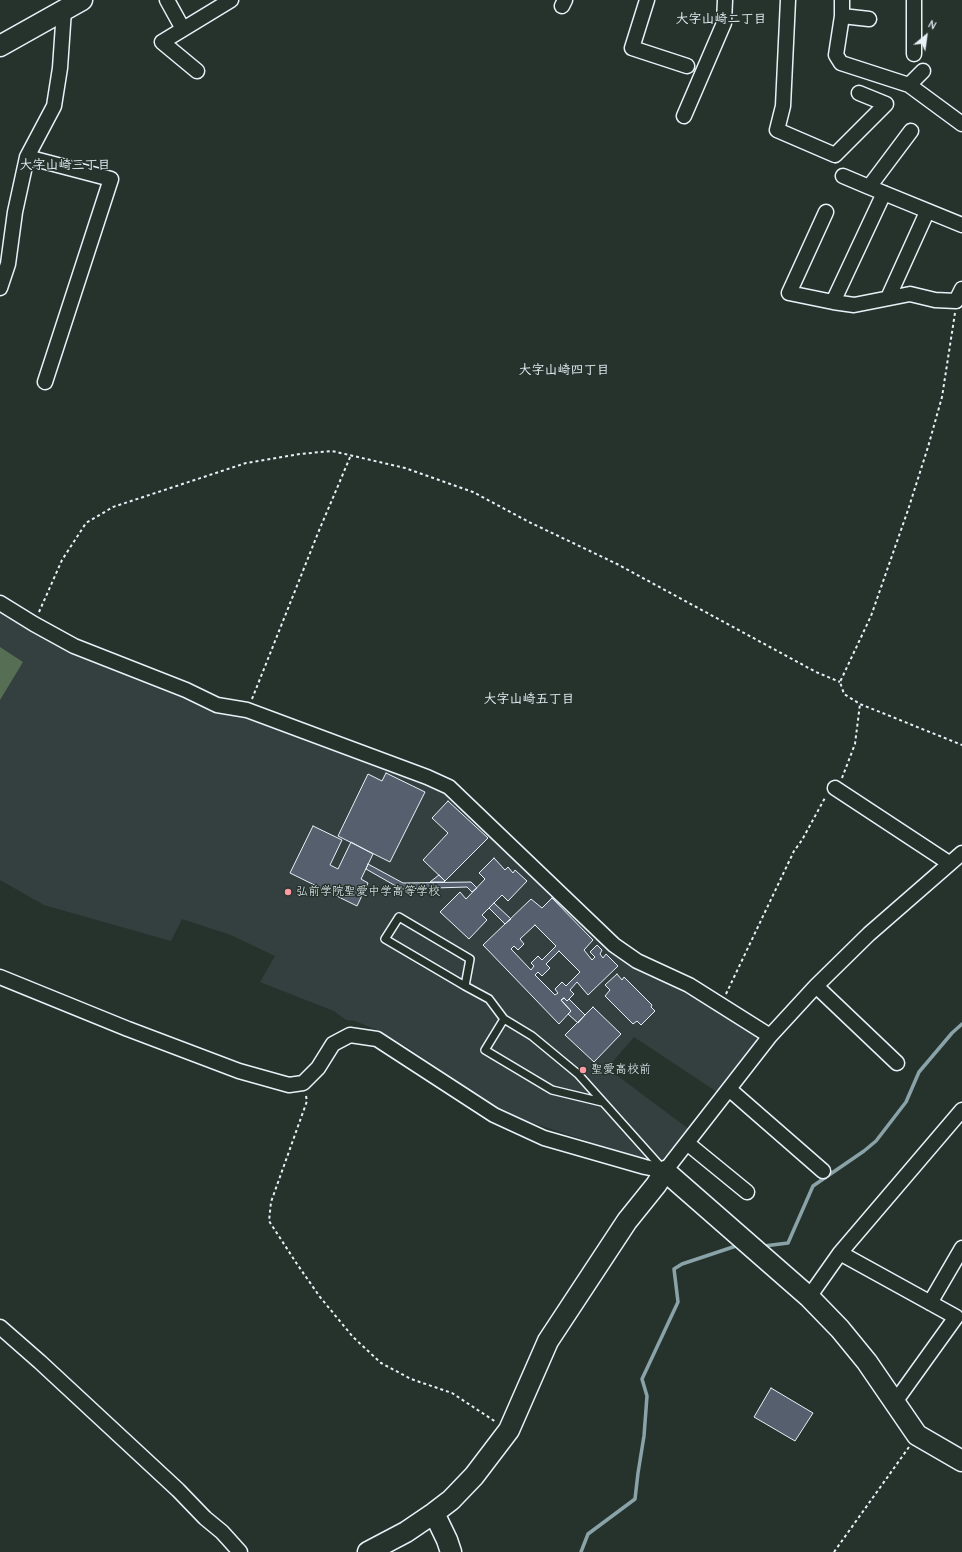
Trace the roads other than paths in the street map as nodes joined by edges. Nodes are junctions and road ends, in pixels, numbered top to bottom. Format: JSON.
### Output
{"nodes":[{"id":1,"x":82,"y":0,"type":"edge"},
{"id":2,"x":167,"y":0,"type":"edge"},
{"id":3,"x":231,"y":0,"type":"edge"},
{"id":4,"x":647,"y":0,"type":"edge"},
{"id":5,"x":725,"y":0,"type":"edge"},
{"id":6,"x":788,"y":0,"type":"edge"},
{"id":7,"x":842,"y":0,"type":"edge"},
{"id":8,"x":914,"y":0,"type":"edge"},
{"id":9,"x":64,"y":10,"type":"junction"},
{"id":10,"x":842,"y":16,"type":"junction"},
{"id":11,"x":869,"y":18,"type":"dead end"},
{"id":12,"x":183,"y":29,"type":"junction"},
{"id":13,"x":2,"y":41,"type":"edge"},
{"id":14,"x":914,"y":54,"type":"dead end"},
{"id":15,"x":687,"y":66,"type":"dead end"},
{"id":16,"x":197,"y":71,"type":"dead end"},
{"id":17,"x":923,"y":71,"type":"dead end"},
{"id":18,"x":908,"y":86,"type":"junction"},
{"id":19,"x":859,"y":93,"type":"dead end"},
{"id":20,"x":684,"y":116,"type":"dead end"},
{"id":21,"x":962,"y":124,"type":"edge"},
{"id":22,"x":911,"y":131,"type":"dead end"},
{"id":23,"x":27,"y":157,"type":"junction"},
{"id":24,"x":843,"y":176,"type":"dead end"},
{"id":25,"x":869,"y":188,"type":"junction"},
{"id":26,"x":884,"y":193,"type":"junction"},
{"id":27,"x":826,"y":212,"type":"dead end"},
{"id":28,"x":926,"y":212,"type":"junction"},
{"id":29,"x":962,"y":226,"type":"edge"},
{"id":30,"x":0,"y":288,"type":"edge"},
{"id":31,"x":959,"y":295,"type":"edge"},
{"id":32,"x":888,"y":298,"type":"junction"},
{"id":33,"x":834,"y":302,"type":"junction"},
{"id":34,"x":45,"y":382,"type":"dead end"},
{"id":35,"x":0,"y":604,"type":"edge"},
{"id":36,"x":835,"y":788,"type":"road end"},
{"id":37,"x":958,"y":859,"type":"edge"},
{"id":38,"x":0,"y":976,"type":"edge"},
{"id":39,"x":465,"y":986,"type":"junction"},
{"id":40,"x":816,"y":986,"type":"junction"},
{"id":41,"x":504,"y":1019,"type":"junction"},
{"id":42,"x":770,"y":1036,"type":"junction"},
{"id":43,"x":897,"y":1063,"type":"dead end"},
{"id":44,"x":729,"y":1089,"type":"junction"},
{"id":45,"x":602,"y":1102,"type":"junction"},
{"id":46,"x":962,"y":1110,"type":"edge"},
{"id":47,"x":687,"y":1143,"type":"junction"},
{"id":48,"x":665,"y":1172,"type":"junction"},
{"id":49,"x":823,"y":1172,"type":"dead end"},
{"id":50,"x":747,"y":1192,"type":"dead end"},
{"id":51,"x":962,"y":1248,"type":"edge"},
{"id":52,"x":840,"y":1253,"type":"junction"},
{"id":53,"x":809,"y":1297,"type":"junction"},
{"id":54,"x":930,"y":1303,"type":"junction"},
{"id":55,"x":0,"y":1327,"type":"edge"},
{"id":56,"x":895,"y":1402,"type":"junction"},
{"id":57,"x":962,"y":1461,"type":"edge"},
{"id":58,"x":434,"y":1513,"type":"junction"},
{"id":59,"x":240,"y":1552,"type":"edge"},
{"id":60,"x":368,"y":1552,"type":"edge"},
{"id":61,"x":451,"y":1552,"type":"edge"}],
"edges":[{"from":1,"to":9,"type":"street"},
{"from":2,"to":12,"type":"street"},
{"from":3,"to":12,"type":"street"},
{"from":4,"to":15,"type":"street"},
{"from":5,"to":20,"type":"street"},
{"from":6,"to":19,"type":"street"},
{"from":7,"to":10,"type":"street"},
{"from":8,"to":14,"type":"street"},
{"from":9,"to":13,"type":"street"},
{"from":9,"to":23,"type":"street"},
{"from":10,"to":11,"type":"street"},
{"from":10,"to":18,"type":"street"},
{"from":12,"to":16,"type":"street"},
{"from":17,"to":18,"type":"street"},
{"from":18,"to":21,"type":"street"},
{"from":22,"to":25,"type":"street"},
{"from":23,"to":30,"type":"street"},
{"from":23,"to":34,"type":"street"},
{"from":24,"to":25,"type":"street"},
{"from":25,"to":26,"type":"street"},
{"from":26,"to":28,"type":"street"},
{"from":26,"to":33,"type":"street"},
{"from":27,"to":33,"type":"street"},
{"from":28,"to":29,"type":"street"},
{"from":28,"to":32,"type":"street"},
{"from":31,"to":32,"type":"street"},
{"from":32,"to":33,"type":"street"},
{"from":35,"to":42,"type":"street"},
{"from":36,"to":37,"type":"street"},
{"from":37,"to":40,"type":"street"},
{"from":38,"to":48,"type":"street"},
{"from":39,"to":39,"type":"lane"},
{"from":39,"to":41,"type":"lane"},
{"from":40,"to":42,"type":"street"},
{"from":40,"to":43,"type":"street"},
{"from":41,"to":45,"type":"lane"},
{"from":41,"to":45,"type":"lane"},
{"from":42,"to":44,"type":"street"},
{"from":44,"to":47,"type":"street"},
{"from":44,"to":49,"type":"street"},
{"from":45,"to":48,"type":"lane"},
{"from":46,"to":52,"type":"street"},
{"from":47,"to":48,"type":"street"},
{"from":47,"to":50,"type":"street"},
{"from":48,"to":53,"type":"street"},
{"from":48,"to":58,"type":"street"},
{"from":51,"to":54,"type":"street"},
{"from":52,"to":53,"type":"street"},
{"from":52,"to":54,"type":"street"},
{"from":53,"to":56,"type":"street"},
{"from":54,"to":56,"type":"street"},
{"from":55,"to":59,"type":"street"},
{"from":56,"to":57,"type":"street"},
{"from":58,"to":60,"type":"street"},
{"from":58,"to":61,"type":"street"}]}
